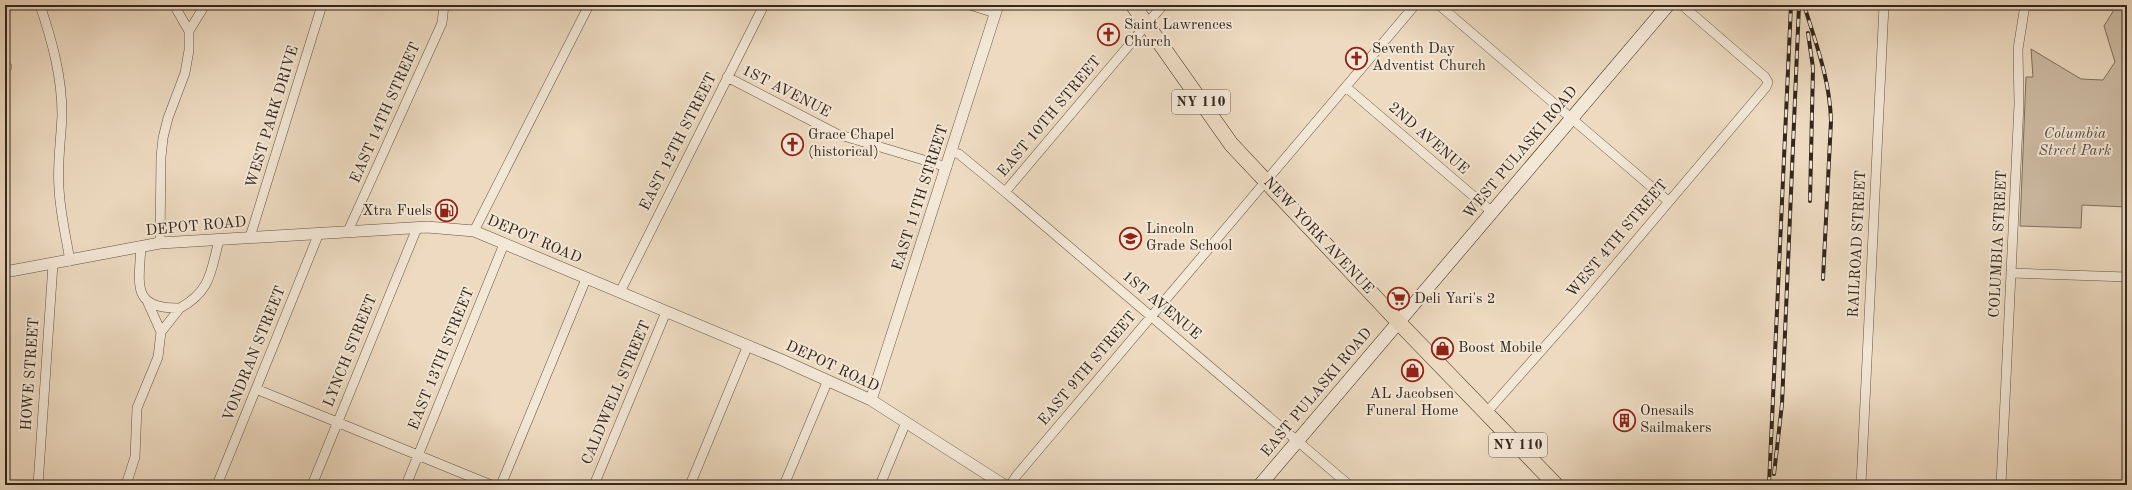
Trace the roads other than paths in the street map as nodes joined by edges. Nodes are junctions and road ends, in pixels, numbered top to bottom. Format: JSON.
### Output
{"nodes":[{"id":1,"x":40,"y":5,"type":"edge"},
{"id":2,"x":174,"y":5,"type":"edge"},
{"id":3,"x":205,"y":5,"type":"edge"},
{"id":4,"x":322,"y":5,"type":"edge"},
{"id":5,"x":444,"y":5,"type":"edge"},
{"id":6,"x":589,"y":5,"type":"edge"},
{"id":7,"x":764,"y":5,"type":"edge"},
{"id":8,"x":970,"y":5,"type":"edge"},
{"id":9,"x":1133,"y":5,"type":"edge"},
{"id":10,"x":1163,"y":5,"type":"edge"},
{"id":11,"x":1415,"y":5,"type":"edge"},
{"id":12,"x":1439,"y":5,"type":"edge"},
{"id":13,"x":1668,"y":5,"type":"edge"},
{"id":14,"x":1682,"y":5,"type":"edge"},
{"id":15,"x":1884,"y":5,"type":"edge"},
{"id":16,"x":2025,"y":6,"type":"edge"},
{"id":17,"x":2121,"y":6,"type":"dead end"},
{"id":18,"x":996,"y":9,"type":"edge"},
{"id":19,"x":1146,"y":24,"type":"junction"},
{"id":20,"x":188,"y":31,"type":"junction"},
{"id":21,"x":727,"y":77,"type":"junction"},
{"id":22,"x":1346,"y":87,"type":"junction"},
{"id":23,"x":1571,"y":118,"type":"junction"},
{"id":24,"x":952,"y":152,"type":"junction"},
{"id":25,"x":946,"y":166,"type":"junction"},
{"id":26,"x":1267,"y":180,"type":"junction"},
{"id":27,"x":1005,"y":192,"type":"junction"},
{"id":28,"x":1668,"y":201,"type":"junction"},
{"id":29,"x":1492,"y":212,"type":"junction"},
{"id":30,"x":417,"y":228,"type":"junction"},
{"id":31,"x":348,"y":231,"type":"junction"},
{"id":32,"x":474,"y":231,"type":"junction"},
{"id":33,"x":319,"y":233,"type":"junction"},
{"id":34,"x":250,"y":237,"type":"junction"},
{"id":35,"x":218,"y":240,"type":"junction"},
{"id":36,"x":160,"y":243,"type":"junction"},
{"id":37,"x":504,"y":244,"type":"junction"},
{"id":38,"x":141,"y":246,"type":"junction"},
{"id":39,"x":70,"y":260,"type":"junction"},
{"id":40,"x":53,"y":264,"type":"junction"},
{"id":41,"x":5,"y":272,"type":"edge"},
{"id":42,"x":2012,"y":273,"type":"junction"},
{"id":43,"x":2127,"y":277,"type":"edge"},
{"id":44,"x":586,"y":279,"type":"junction"},
{"id":45,"x":620,"y":292,"type":"junction"},
{"id":46,"x":148,"y":302,"type":"junction"},
{"id":47,"x":180,"y":308,"type":"junction"},
{"id":48,"x":666,"y":312,"type":"junction"},
{"id":49,"x":1150,"y":316,"type":"junction"},
{"id":50,"x":1399,"y":322,"type":"junction"},
{"id":51,"x":161,"y":332,"type":"junction"},
{"id":52,"x":748,"y":345,"type":"junction"},
{"id":53,"x":828,"y":380,"type":"junction"},
{"id":54,"x":256,"y":389,"type":"junction"},
{"id":55,"x":871,"y":400,"type":"junction"},
{"id":56,"x":1486,"y":413,"type":"junction"},
{"id":57,"x":338,"y":422,"type":"junction"},
{"id":58,"x":906,"y":422,"type":"junction"},
{"id":59,"x":1298,"y":441,"type":"junction"},
{"id":60,"x":418,"y":455,"type":"junction"},
{"id":61,"x":38,"y":485,"type":"edge"},
{"id":62,"x":126,"y":485,"type":"edge"},
{"id":63,"x":216,"y":485,"type":"edge"},
{"id":64,"x":312,"y":485,"type":"edge"},
{"id":65,"x":406,"y":485,"type":"edge"},
{"id":66,"x":491,"y":485,"type":"edge"},
{"id":67,"x":501,"y":485,"type":"edge"},
{"id":68,"x":594,"y":485,"type":"edge"},
{"id":69,"x":690,"y":485,"type":"edge"},
{"id":70,"x":784,"y":485,"type":"edge"},
{"id":71,"x":880,"y":485,"type":"edge"},
{"id":72,"x":1004,"y":485,"type":"edge"},
{"id":73,"x":1010,"y":485,"type":"edge"},
{"id":74,"x":1260,"y":485,"type":"edge"},
{"id":75,"x":1349,"y":485,"type":"edge"},
{"id":76,"x":1556,"y":485,"type":"edge"},
{"id":77,"x":1861,"y":485,"type":"edge"},
{"id":78,"x":2001,"y":485,"type":"edge"}],
"edges":[{"from":1,"to":39,"type":"street"},
{"from":2,"to":20,"type":"street"},
{"from":3,"to":20,"type":"street"},
{"from":4,"to":34,"type":"street","name":"WEST PARK DRIVE"},
{"from":5,"to":31,"type":"street","name":"EAST 14TH STREET"},
{"from":6,"to":32,"type":"street"},
{"from":7,"to":21,"type":"street","name":"EAST 12TH STREET"},
{"from":8,"to":18,"type":"street"},
{"from":9,"to":19,"type":"main road","name":"NEW YORK AVENUE","number":"NY 110"},
{"from":10,"to":19,"type":"street","name":"EAST 10TH STREET"},
{"from":11,"to":22,"type":"street","name":"EAST 9TH STREET"},
{"from":12,"to":23,"type":"street"},
{"from":13,"to":23,"type":"main road","name":"WEST PULASKI ROAD"},
{"from":14,"to":28,"type":"street","name":"WEST 4TH STREET"},
{"from":15,"to":77,"type":"street","name":"RAILROAD STREET"},
{"from":16,"to":17,"type":"street"},
{"from":16,"to":42,"type":"street","name":"COLUMBIA STREET"},
{"from":18,"to":24,"type":"street","name":"EAST 11TH STREET"},
{"from":19,"to":26,"type":"main road","name":"NEW YORK AVENUE","number":"NY 110"},
{"from":19,"to":27,"type":"street","name":"EAST 10TH STREET"},
{"from":20,"to":36,"type":"street"},
{"from":21,"to":25,"type":"street","name":"1ST AVENUE"},
{"from":21,"to":45,"type":"street","name":"EAST 12TH STREET"},
{"from":22,"to":26,"type":"street","name":"EAST 9TH STREET"},
{"from":22,"to":29,"type":"street","name":"2ND AVENUE"},
{"from":23,"to":28,"type":"street"},
{"from":23,"to":29,"type":"main road","name":"WEST PULASKI ROAD"},
{"from":24,"to":25,"type":"street","name":"EAST 11TH STREET"},
{"from":24,"to":27,"type":"street","name":"1ST AVENUE"},
{"from":25,"to":55,"type":"street","name":"EAST 11TH STREET"},
{"from":26,"to":49,"type":"street","name":"EAST 9TH STREET"},
{"from":26,"to":50,"type":"main road","name":"NEW YORK AVENUE","number":"NY 110"},
{"from":27,"to":49,"type":"street","name":"1ST AVENUE"},
{"from":28,"to":56,"type":"street","name":"WEST 4TH STREET"},
{"from":29,"to":50,"type":"main road","name":"WEST PULASKI ROAD"},
{"from":30,"to":31,"type":"street","name":"DEPOT ROAD"},
{"from":30,"to":32,"type":"street","name":"DEPOT ROAD"},
{"from":30,"to":57,"type":"street","name":"LYNCH STREET"},
{"from":31,"to":33,"type":"street","name":"DEPOT ROAD"},
{"from":32,"to":37,"type":"street","name":"DEPOT ROAD"},
{"from":33,"to":34,"type":"street","name":"DEPOT ROAD"},
{"from":33,"to":54,"type":"street","name":"VONDRAN STREET"},
{"from":34,"to":35,"type":"street","name":"DEPOT ROAD"},
{"from":35,"to":36,"type":"street","name":"DEPOT ROAD"},
{"from":35,"to":47,"type":"street"},
{"from":36,"to":38,"type":"street","name":"DEPOT ROAD"},
{"from":37,"to":44,"type":"street","name":"DEPOT ROAD"},
{"from":37,"to":60,"type":"street","name":"EAST 13TH STREET"},
{"from":38,"to":39,"type":"street","name":"DEPOT ROAD"},
{"from":38,"to":46,"type":"street"},
{"from":39,"to":40,"type":"street","name":"DEPOT ROAD"},
{"from":40,"to":41,"type":"street","name":"DEPOT ROAD"},
{"from":40,"to":61,"type":"street","name":"HOWE STREET"},
{"from":42,"to":43,"type":"street"},
{"from":42,"to":78,"type":"street","name":"COLUMBIA STREET"},
{"from":44,"to":45,"type":"street","name":"DEPOT ROAD"},
{"from":44,"to":67,"type":"street"},
{"from":45,"to":48,"type":"street","name":"DEPOT ROAD"},
{"from":46,"to":47,"type":"street"},
{"from":46,"to":51,"type":"street"},
{"from":47,"to":51,"type":"street"},
{"from":48,"to":52,"type":"street","name":"DEPOT ROAD"},
{"from":48,"to":68,"type":"street","name":"CALDWELL STREET"},
{"from":49,"to":59,"type":"street","name":"1ST AVENUE"},
{"from":49,"to":73,"type":"street","name":"EAST 9TH STREET"},
{"from":50,"to":56,"type":"main road","name":"NEW YORK AVENUE","number":"NY 110"},
{"from":50,"to":59,"type":"main road","name":"EAST PULASKI ROAD"},
{"from":51,"to":62,"type":"street"},
{"from":52,"to":53,"type":"street","name":"DEPOT ROAD"},
{"from":52,"to":69,"type":"street"},
{"from":53,"to":55,"type":"street","name":"DEPOT ROAD"},
{"from":53,"to":70,"type":"street"},
{"from":54,"to":57,"type":"street"},
{"from":54,"to":63,"type":"street","name":"VONDRAN STREET"},
{"from":55,"to":58,"type":"street","name":"DEPOT ROAD"},
{"from":56,"to":76,"type":"main road","name":"NEW YORK AVENUE","number":"NY 110"},
{"from":57,"to":60,"type":"street"},
{"from":57,"to":64,"type":"street","name":"LYNCH STREET"},
{"from":58,"to":71,"type":"street"},
{"from":58,"to":72,"type":"street","name":"DEPOT ROAD"},
{"from":59,"to":74,"type":"main road","name":"EAST PULASKI ROAD"},
{"from":59,"to":75,"type":"street","name":"1ST AVENUE"},
{"from":60,"to":65,"type":"street","name":"EAST 13TH STREET"},
{"from":60,"to":66,"type":"street"}]}
